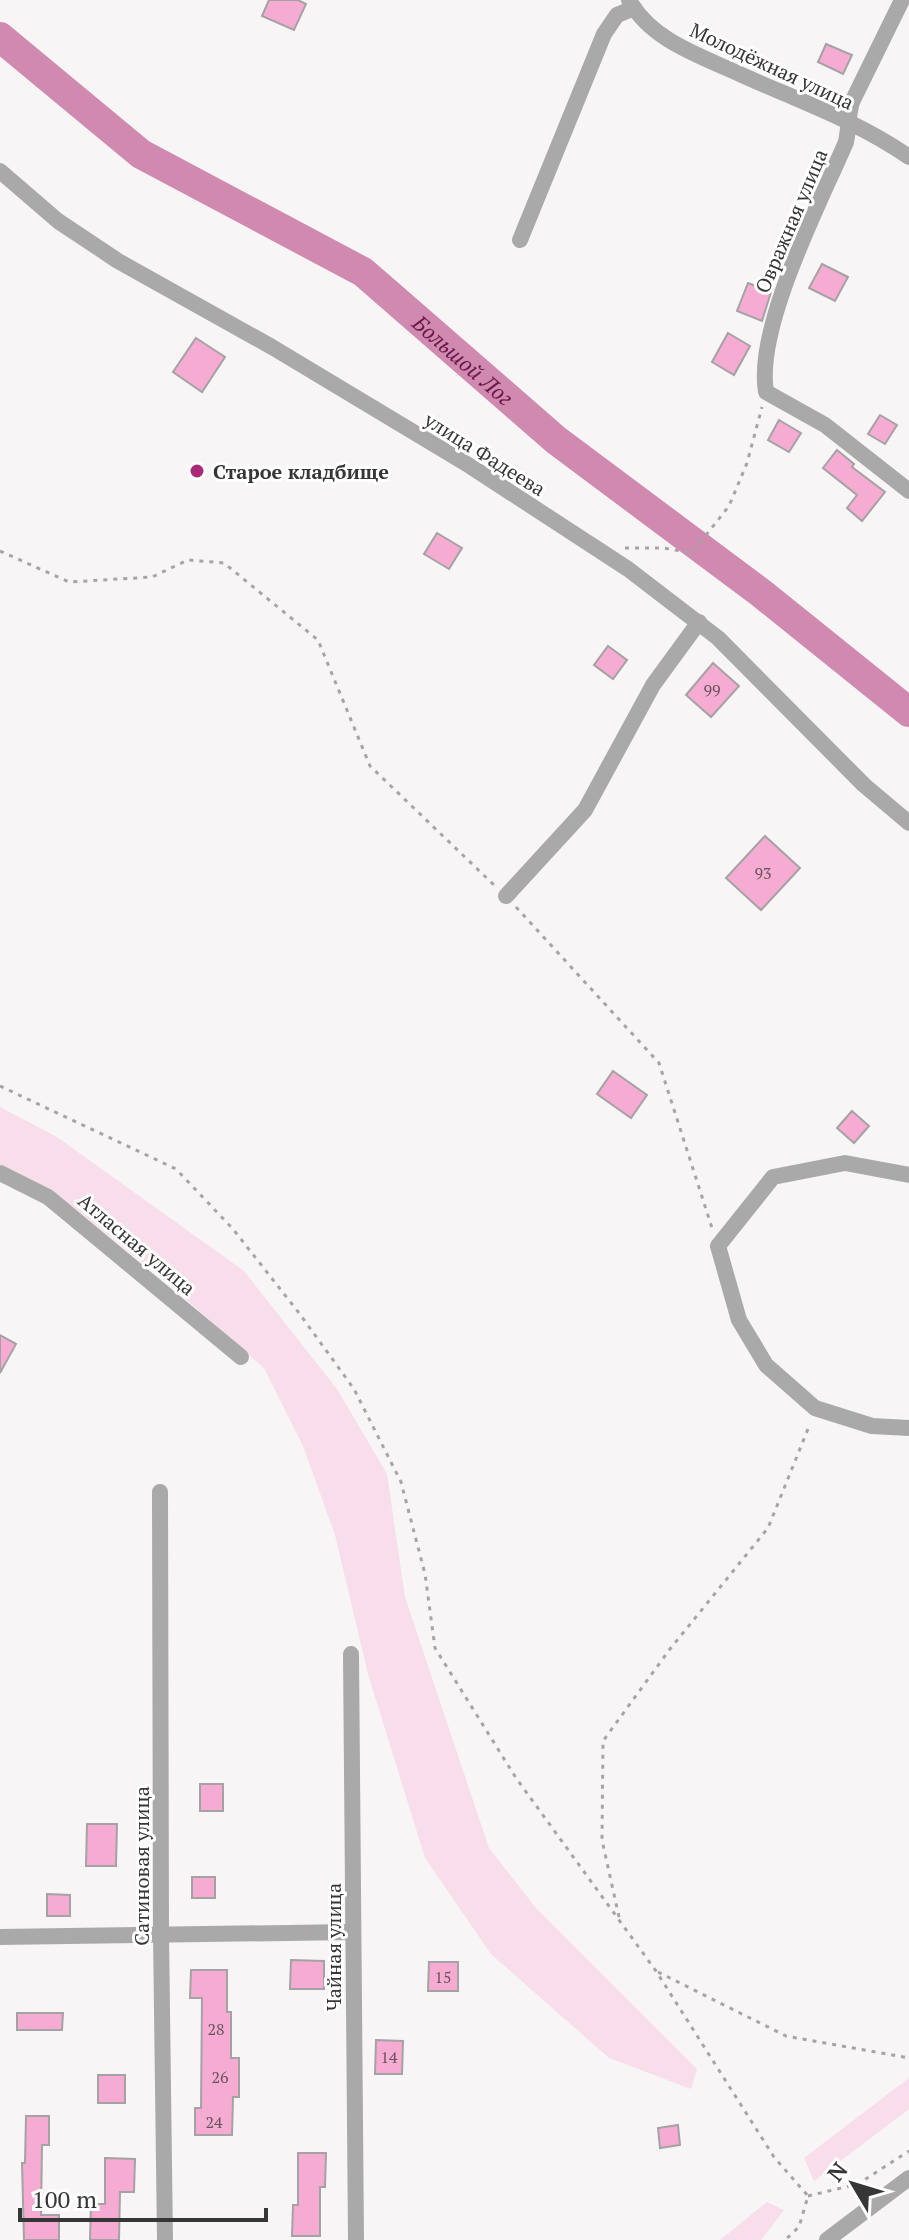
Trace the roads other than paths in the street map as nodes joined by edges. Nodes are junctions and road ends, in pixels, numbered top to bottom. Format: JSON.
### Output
{"nodes":[{"id":1,"x":902,"y":0,"type":"edge"},
{"id":2,"x":631,"y":4,"type":"edge"},
{"id":3,"x":850,"y":124,"type":"junction"},
{"id":4,"x":909,"y":157,"type":"edge"},
{"id":5,"x":0,"y":171,"type":"edge"},
{"id":6,"x":520,"y":240,"type":"dead end"},
{"id":7,"x":909,"y":491,"type":"edge"},
{"id":8,"x":699,"y":622,"type":"junction"},
{"id":9,"x":909,"y":823,"type":"edge"},
{"id":10,"x":506,"y":896,"type":"road end"},
{"id":11,"x":0,"y":1173,"type":"edge"},
{"id":12,"x":909,"y":1175,"type":"edge"},
{"id":13,"x":241,"y":1357,"type":"dead end"},
{"id":14,"x":909,"y":1428,"type":"edge"},
{"id":15,"x":160,"y":1492,"type":"dead end"},
{"id":16,"x":351,"y":1654,"type":"dead end"},
{"id":17,"x":353,"y":1932,"type":"junction"},
{"id":18,"x":161,"y":1934,"type":"junction"},
{"id":19,"x":0,"y":1937,"type":"edge"},
{"id":20,"x":909,"y":2178,"type":"edge"},
{"id":21,"x":165,"y":2240,"type":"edge"},
{"id":22,"x":356,"y":2240,"type":"edge"},
{"id":23,"x":827,"y":2240,"type":"edge"}],
"edges":[{"from":1,"to":3,"type":"street","name":"Овражная улица"},
{"from":2,"to":3,"type":"street","name":"Молодёжная улица"},
{"from":2,"to":6,"type":"street"},
{"from":3,"to":4,"type":"street","name":"Молодёжная улица"},
{"from":3,"to":7,"type":"street","name":"Овражная улица"},
{"from":5,"to":8,"type":"street","name":"улица Фадеева"},
{"from":8,"to":9,"type":"street","name":"улица Фадеева"},
{"from":8,"to":10,"type":"street"},
{"from":11,"to":13,"type":"street","name":"Атласная улица"},
{"from":12,"to":14,"type":"street"},
{"from":15,"to":18,"type":"street","name":"Сатиновая улица"},
{"from":16,"to":17,"type":"street","name":"Чайная улица"},
{"from":17,"to":18,"type":"street"},
{"from":17,"to":22,"type":"street","name":"Чайная улица"},
{"from":18,"to":19,"type":"street"},
{"from":18,"to":21,"type":"street","name":"Сатиновая улица"},
{"from":20,"to":23,"type":"street"}]}
